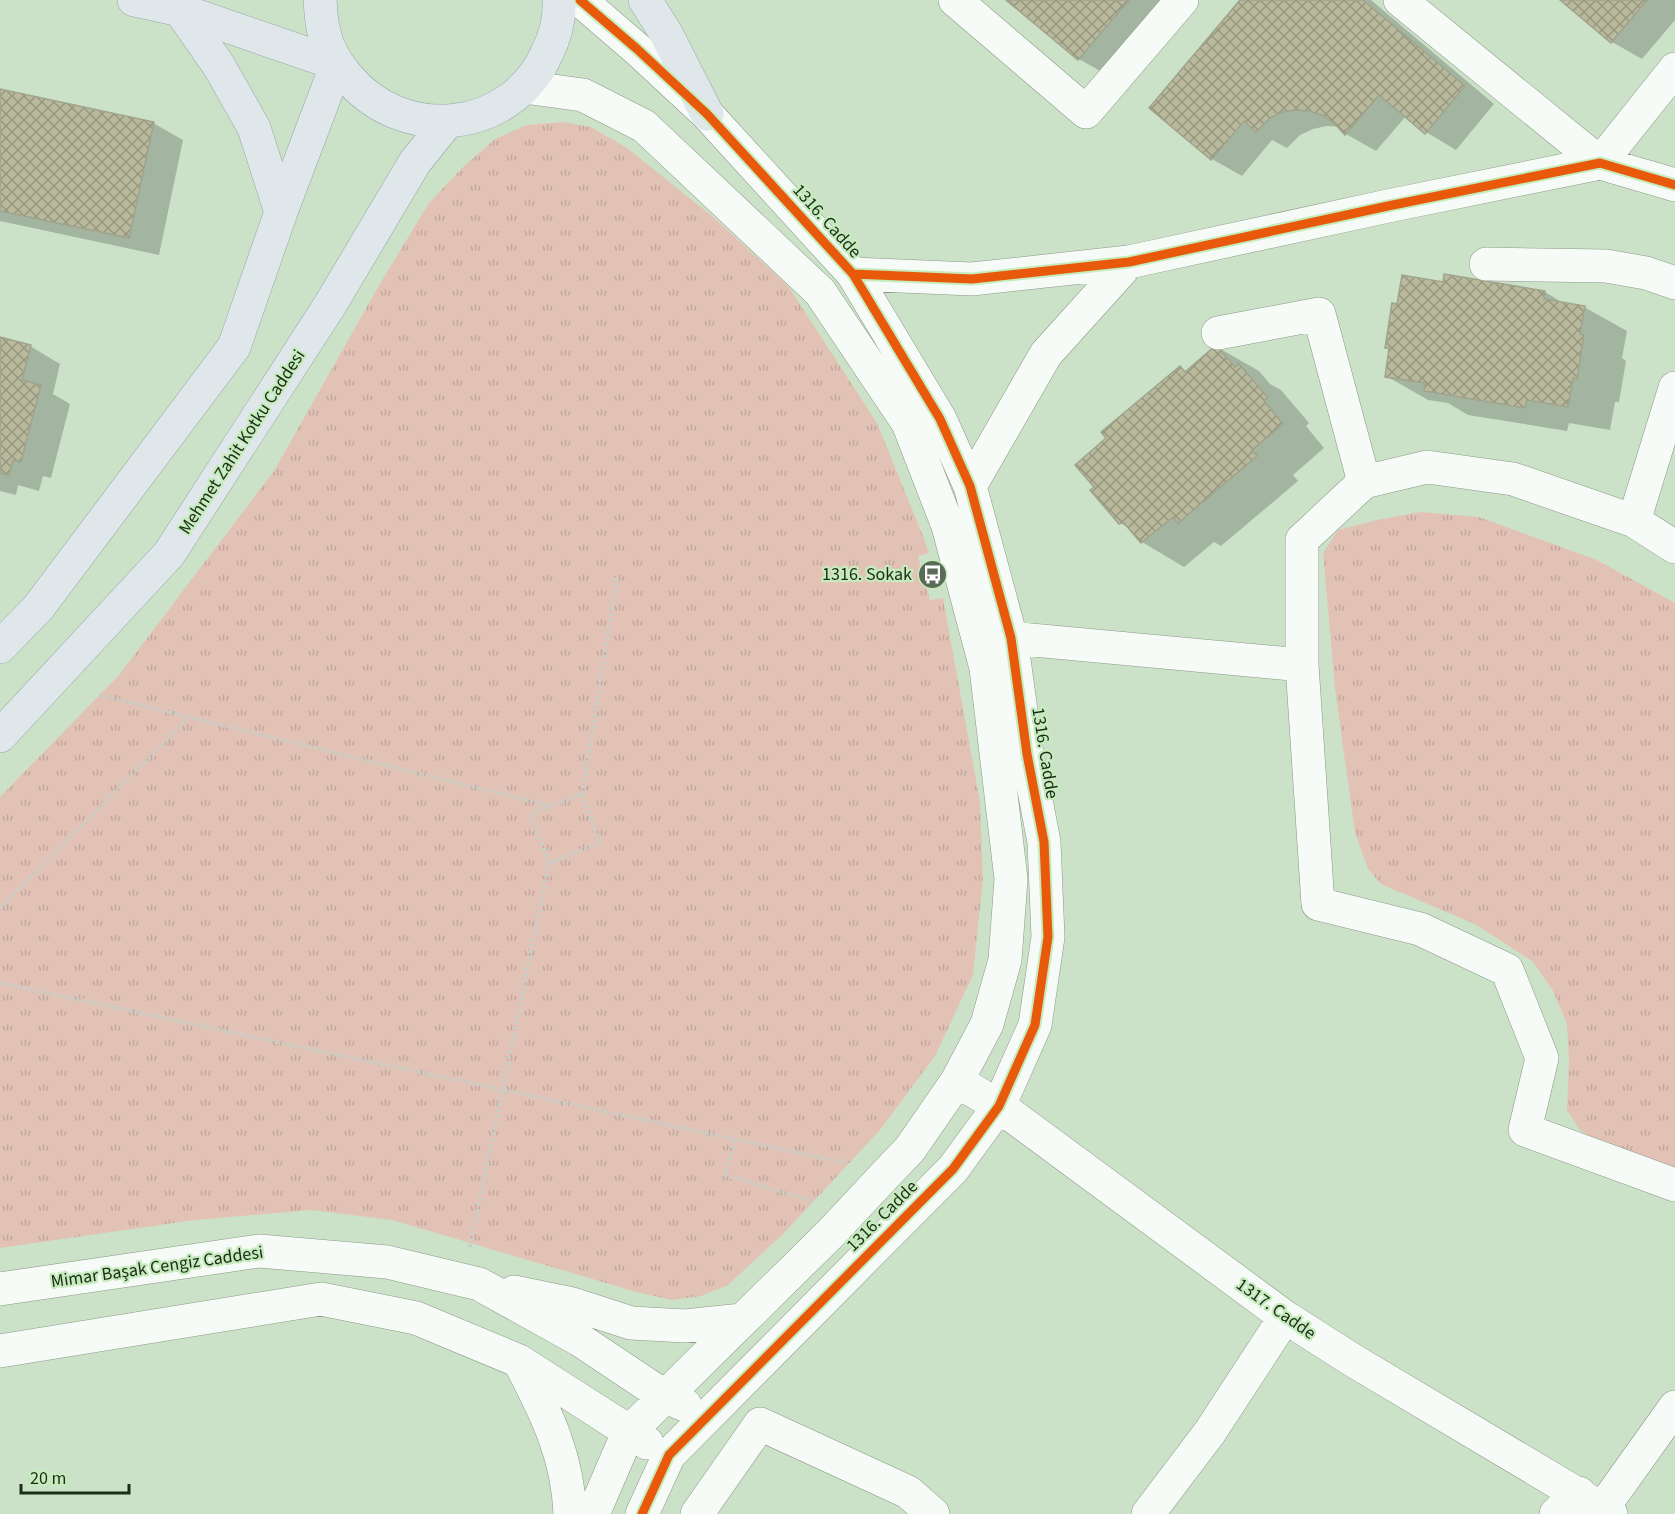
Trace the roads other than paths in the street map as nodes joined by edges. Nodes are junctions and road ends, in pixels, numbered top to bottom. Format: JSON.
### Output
{"nodes":[{"id":1,"x":134,"y":0,"type":"edge"},
{"id":2,"x":320,"y":0,"type":"edge"},
{"id":3,"x":559,"y":0,"type":"edge"},
{"id":4,"x":580,"y":0,"type":"edge"},
{"id":5,"x":645,"y":0,"type":"edge"},
{"id":6,"x":955,"y":0,"type":"edge"},
{"id":7,"x":1182,"y":0,"type":"edge"},
{"id":8,"x":1400,"y":0,"type":"edge"},
{"id":9,"x":180,"y":10,"type":"junction"},
{"id":10,"x":337,"y":64,"type":"junction"},
{"id":11,"x":1675,"y":69,"type":"edge"},
{"id":12,"x":524,"y":87,"type":"junction"},
{"id":13,"x":706,"y":114,"type":"junction"},
{"id":14,"x":448,"y":122,"type":"junction"},
{"id":15,"x":1600,"y":163,"type":"junction"},
{"id":16,"x":1675,"y":184,"type":"edge"},
{"id":17,"x":281,"y":212,"type":"junction"},
{"id":18,"x":1129,"y":262,"type":"junction"},
{"id":19,"x":1486,"y":264,"type":"dead end"},
{"id":20,"x":853,"y":274,"type":"junction"},
{"id":21,"x":1675,"y":283,"type":"edge"},
{"id":22,"x":1218,"y":333,"type":"dead end"},
{"id":23,"x":1675,"y":388,"type":"edge"},
{"id":24,"x":1365,"y":482,"type":"junction"},
{"id":25,"x":970,"y":486,"type":"junction"},
{"id":26,"x":1634,"y":521,"type":"junction"},
{"id":27,"x":1675,"y":547,"type":"edge"},
{"id":28,"x":1011,"y":638,"type":"junction"},
{"id":29,"x":0,"y":647,"type":"edge"},
{"id":30,"x":1302,"y":665,"type":"junction"},
{"id":31,"x":0,"y":736,"type":"edge"},
{"id":32,"x":957,"y":1081,"type":"junction"},
{"id":33,"x":999,"y":1106,"type":"junction"},
{"id":34,"x":1675,"y":1185,"type":"edge"},
{"id":35,"x":471,"y":1282,"type":"junction"},
{"id":36,"x":0,"y":1289,"type":"edge"},
{"id":37,"x":1285,"y":1317,"type":"junction"},
{"id":38,"x":742,"y":1320,"type":"junction"},
{"id":39,"x":0,"y":1351,"type":"edge"},
{"id":40,"x":519,"y":1361,"type":"junction"},
{"id":41,"x":664,"y":1396,"type":"junction"},
{"id":42,"x":1675,"y":1407,"type":"edge"},
{"id":43,"x":707,"y":1416,"type":"junction"},
{"id":44,"x":628,"y":1433,"type":"junction"},
{"id":45,"x":669,"y":1455,"type":"junction"},
{"id":46,"x":1587,"y":1507,"type":"edge"},
{"id":47,"x":570,"y":1514,"type":"edge"},
{"id":48,"x":593,"y":1514,"type":"edge"},
{"id":49,"x":642,"y":1514,"type":"edge"},
{"id":50,"x":697,"y":1514,"type":"edge"},
{"id":51,"x":933,"y":1514,"type":"edge"},
{"id":52,"x":1148,"y":1514,"type":"edge"}],
"edges":[{"from":1,"to":9,"type":"main road"},
{"from":2,"to":10,"type":"main road"},
{"from":3,"to":12,"type":"main road"},
{"from":4,"to":13,"type":"street","name":"1316. Cadde"},
{"from":5,"to":13,"type":"main road"},
{"from":6,"to":7,"type":"street"},
{"from":8,"to":15,"type":"street"},
{"from":9,"to":10,"type":"main road"},
{"from":9,"to":17,"type":"main road"},
{"from":10,"to":14,"type":"main road"},
{"from":10,"to":17,"type":"main road"},
{"from":11,"to":15,"type":"street"},
{"from":12,"to":14,"type":"main road"},
{"from":12,"to":32,"type":"street","name":"1316. Cadde"},
{"from":13,"to":20,"type":"street","name":"1316. Cadde"},
{"from":14,"to":31,"type":"main road","name":"Mehmet Zahit Kotku Caddesi"},
{"from":15,"to":16,"type":"street"},
{"from":15,"to":18,"type":"street"},
{"from":17,"to":29,"type":"main road"},
{"from":18,"to":20,"type":"street"},
{"from":18,"to":25,"type":"street"},
{"from":19,"to":21,"type":"street"},
{"from":20,"to":25,"type":"street","name":"1316. Cadde"},
{"from":22,"to":24,"type":"street"},
{"from":23,"to":26,"type":"street"},
{"from":24,"to":26,"type":"street"},
{"from":24,"to":30,"type":"street"},
{"from":25,"to":28,"type":"street","name":"1316. Cadde"},
{"from":26,"to":27,"type":"street"},
{"from":28,"to":30,"type":"street"},
{"from":28,"to":33,"type":"street","name":"1316. Cadde"},
{"from":30,"to":34,"type":"street"},
{"from":32,"to":33,"type":"street","name":"1317. Cadde"},
{"from":32,"to":38,"type":"street","name":"1316. Cadde"},
{"from":33,"to":37,"type":"street","name":"1317. Cadde"},
{"from":33,"to":43,"type":"street","name":"1316. Cadde"},
{"from":35,"to":36,"type":"street","name":"Mimar Başak Cengiz Caddesi"},
{"from":35,"to":38,"type":"street"},
{"from":35,"to":41,"type":"street","name":"Mimar Başak Cengiz Caddesi"},
{"from":37,"to":46,"type":"street","name":"1317. Cadde"},
{"from":37,"to":52,"type":"street"},
{"from":38,"to":41,"type":"street","name":"1316. Cadde"},
{"from":39,"to":40,"type":"street"},
{"from":40,"to":44,"type":"street"},
{"from":40,"to":47,"type":"street"},
{"from":41,"to":43,"type":"street","name":"Mimar Başak Cengiz Caddesi"},
{"from":41,"to":44,"type":"street","name":"1316. Cadde"},
{"from":42,"to":46,"type":"street"},
{"from":43,"to":45,"type":"street","name":"1316. Cadde"},
{"from":44,"to":45,"type":"street"},
{"from":44,"to":48,"type":"street","name":"1316. Cadde"},
{"from":45,"to":49,"type":"street","name":"1316. Cadde"},
{"from":50,"to":51,"type":"street"}]}
